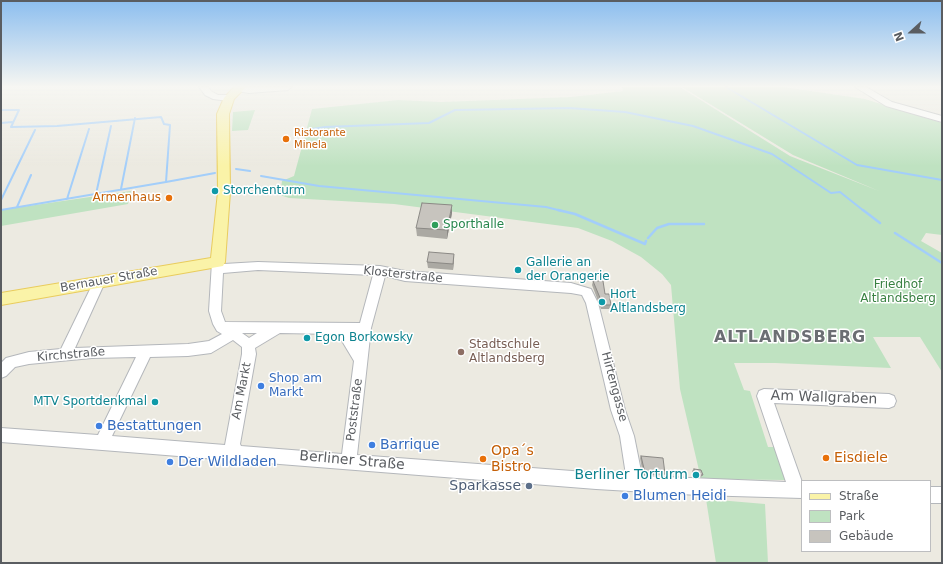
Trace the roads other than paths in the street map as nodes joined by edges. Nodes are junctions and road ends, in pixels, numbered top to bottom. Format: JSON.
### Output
{"nodes":[{"id":1,"x":223,"y":113,"type":"edge"},
{"id":2,"x":922,"y":113,"type":"edge"},
{"id":3,"x":942,"y":119,"type":"edge"},
{"id":4,"x":218,"y":265,"type":"junction"},
{"id":5,"x":380,"y":271,"type":"junction"},
{"id":6,"x":99,"y":282,"type":"junction"},
{"id":7,"x":587,"y":292,"type":"joint"},
{"id":8,"x":1,"y":299,"type":"edge"},
{"id":9,"x":278,"y":328,"type":"junction"},
{"id":10,"x":365,"y":328,"type":"junction"},
{"id":11,"x":336,"y":329,"type":"junction"},
{"id":12,"x":227,"y":331,"type":"junction"},
{"id":13,"x":248,"y":346,"type":"junction"},
{"id":14,"x":146,"y":351,"type":"junction"},
{"id":15,"x":67,"y":355,"type":"junction"},
{"id":16,"x":361,"y":360,"type":"junction"},
{"id":17,"x":1,"y":372,"type":"edge"},
{"id":18,"x":889,"y":401,"type":"dead end"},
{"id":19,"x":1,"y":435,"type":"edge"},
{"id":20,"x":102,"y":442,"type":"junction"},
{"id":21,"x":237,"y":453,"type":"junction"},
{"id":22,"x":349,"y":461,"type":"junction"},
{"id":23,"x":635,"y":484,"type":"junction"},
{"id":24,"x":800,"y":490,"type":"edge"},
{"id":25,"x":931,"y":495,"type":"edge"},
{"id":26,"x":942,"y":495,"type":"edge"}],
"edges":[{"from":1,"to":4,"type":"main road"},
{"from":2,"to":3,"type":"street"},
{"from":4,"to":5,"type":"street","name":"Klosterstraße"},
{"from":4,"to":6,"type":"main road","name":"Bernauer Straße"},
{"from":4,"to":12,"type":"street"},
{"from":5,"to":7,"type":"street","name":"Klosterstraße"},
{"from":5,"to":10,"type":"street","name":"Poststraße"},
{"from":6,"to":8,"type":"main road","name":"Bernauer Straße"},
{"from":6,"to":15,"type":"street"},
{"from":7,"to":23,"type":"street","name":"Hirtengasse"},
{"from":9,"to":11,"type":"street"},
{"from":9,"to":12,"type":"street"},
{"from":9,"to":13,"type":"street"},
{"from":10,"to":11,"type":"street"},
{"from":10,"to":16,"type":"street","name":"Poststraße"},
{"from":11,"to":16,"type":"street"},
{"from":12,"to":13,"type":"street","name":"Am Markt"},
{"from":12,"to":14,"type":"street"},
{"from":13,"to":21,"type":"street","name":"Am Markt"},
{"from":14,"to":15,"type":"street","name":"Kirchstraße"},
{"from":14,"to":20,"type":"street"},
{"from":15,"to":17,"type":"street","name":"Kirchstraße"},
{"from":16,"to":22,"type":"street","name":"Poststraße"},
{"from":18,"to":24,"type":"street","name":"Am Wallgraben"},
{"from":19,"to":20,"type":"street","name":"Berliner Straße"},
{"from":20,"to":21,"type":"street","name":"Berliner Straße"},
{"from":21,"to":22,"type":"street","name":"Berliner Straße"},
{"from":22,"to":23,"type":"street","name":"Berliner Straße"},
{"from":23,"to":24,"type":"street","name":"Berliner Straße"},
{"from":25,"to":26,"type":"street"}]}
